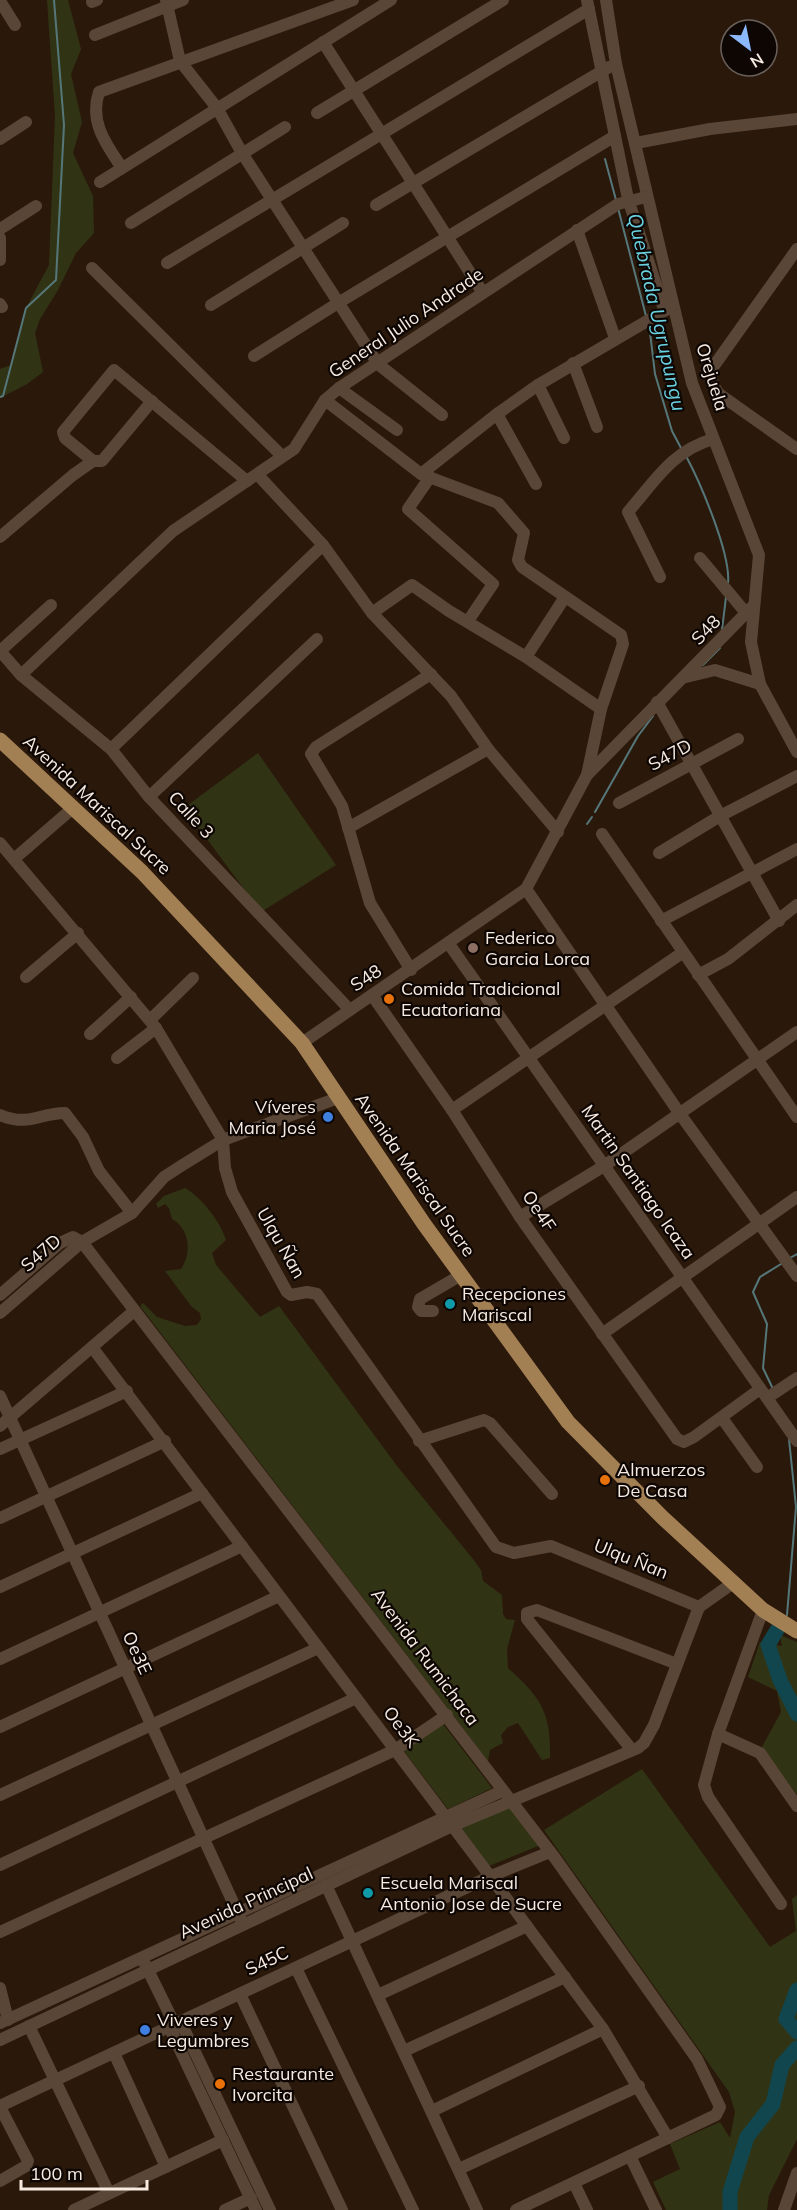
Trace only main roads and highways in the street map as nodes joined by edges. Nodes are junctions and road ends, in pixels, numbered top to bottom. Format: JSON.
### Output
{"nodes":[{"id":1,"x":0,"y":740,"type":"edge"},
{"id":2,"x":797,"y":1631,"type":"edge"}],
"edges":[{"from":1,"to":2,"type":"main road","name":"Avenida Mariscal Sucre"}]}
